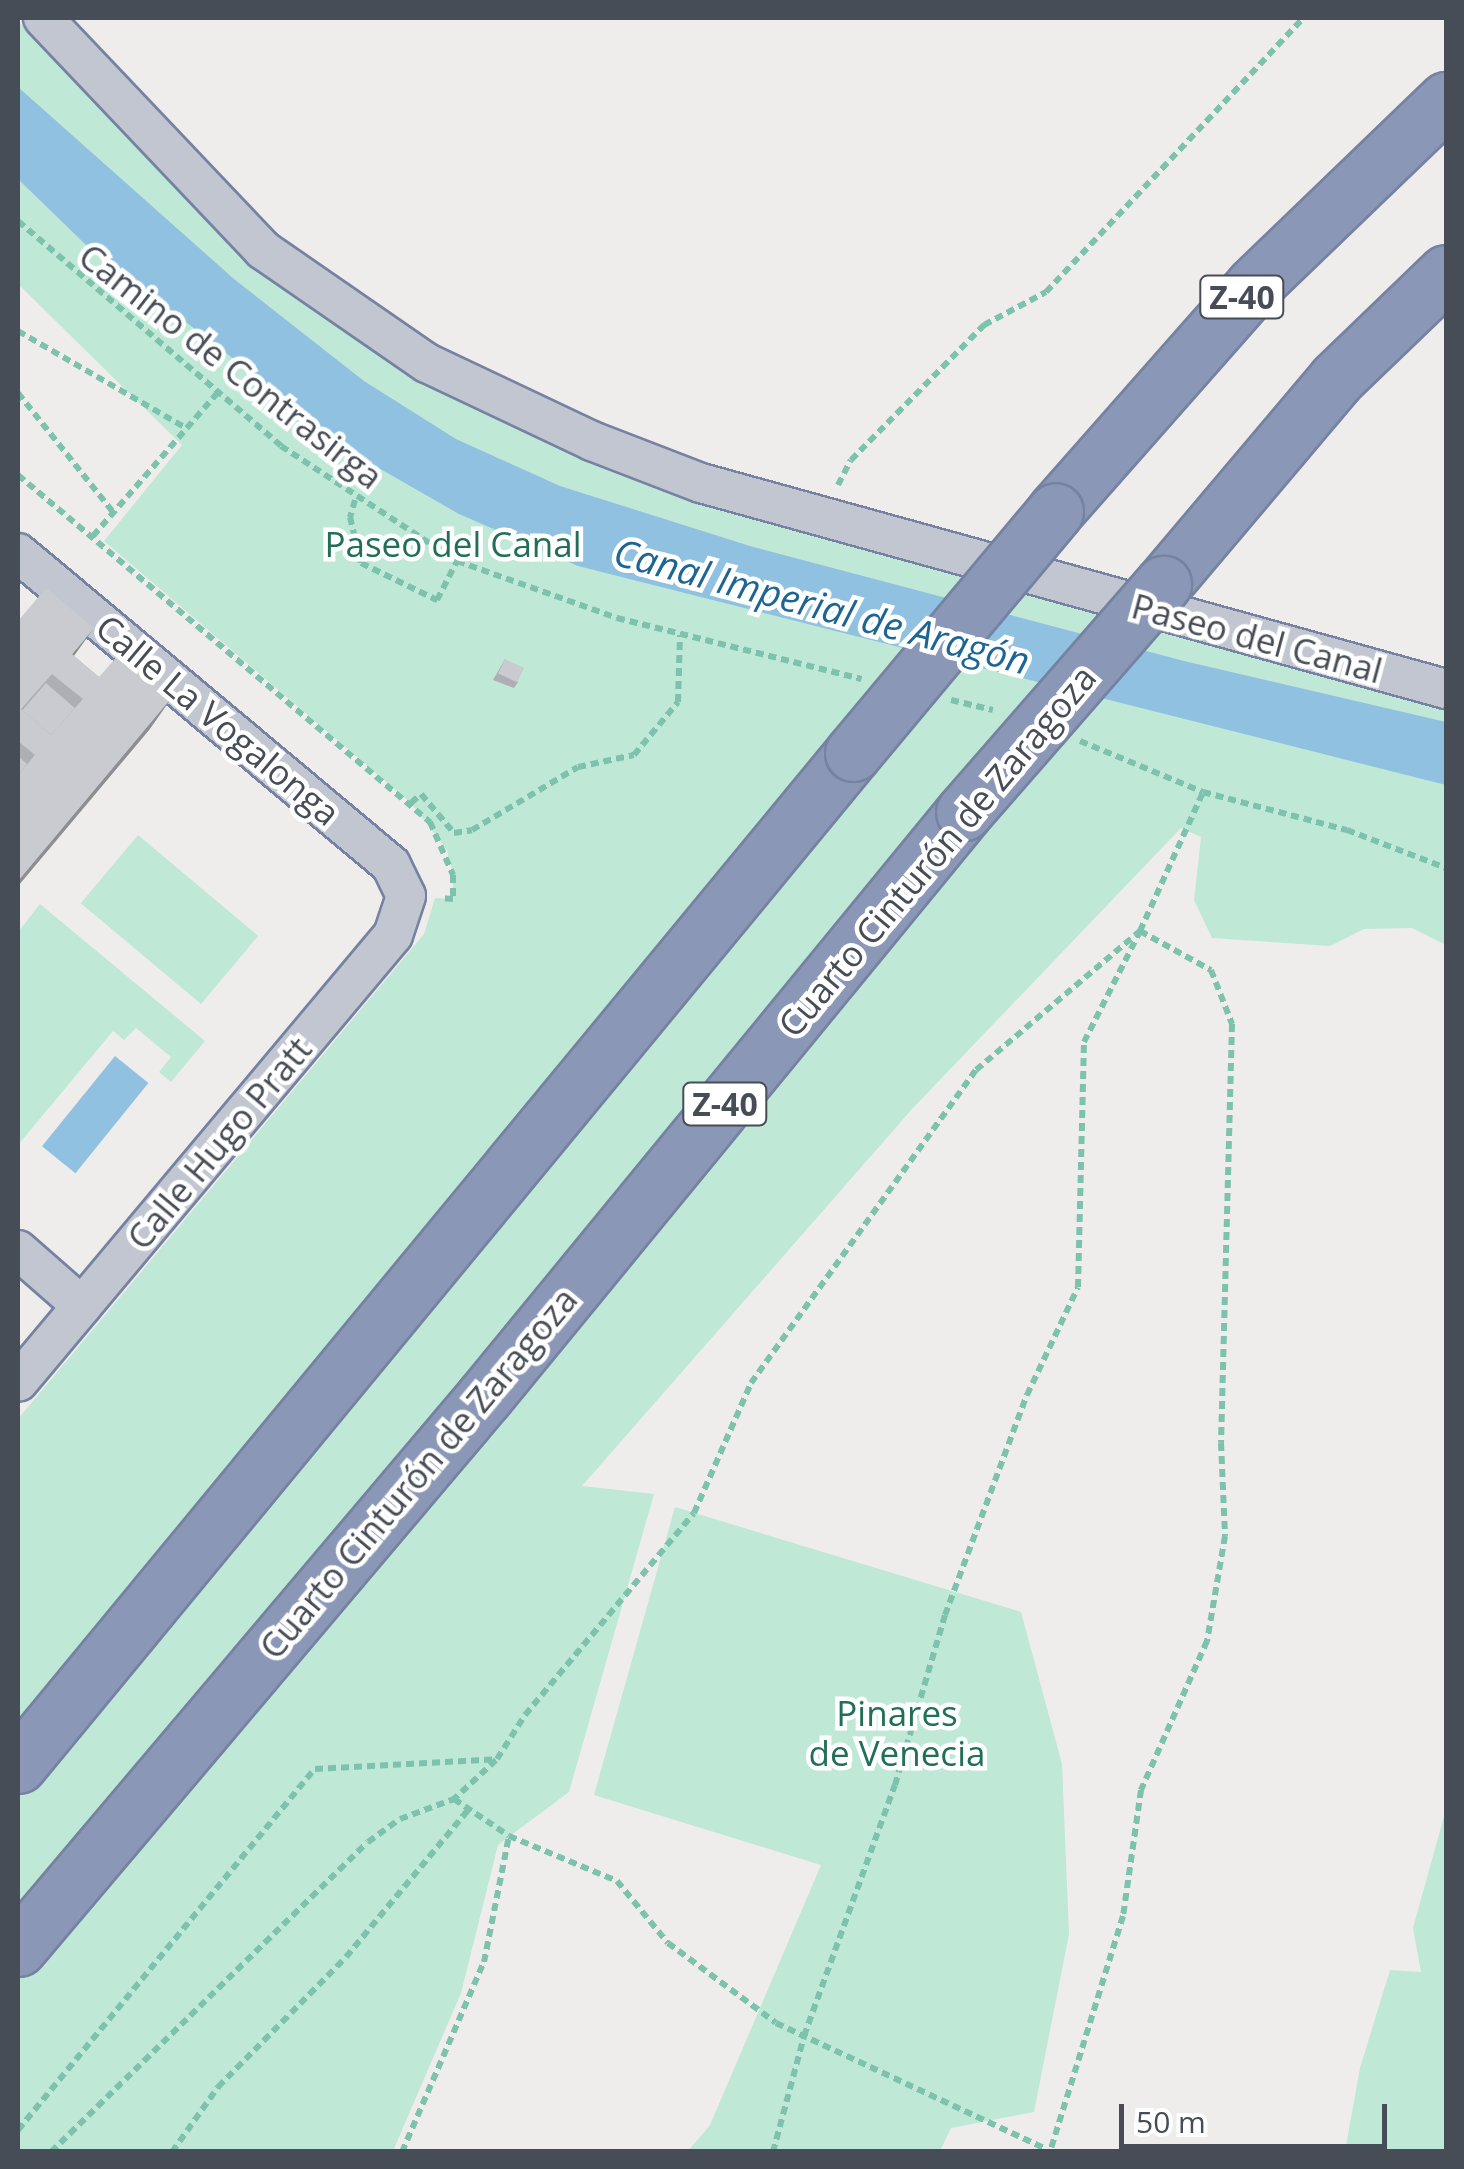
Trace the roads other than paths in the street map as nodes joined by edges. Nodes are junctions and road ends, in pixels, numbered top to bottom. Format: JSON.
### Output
{"nodes":[{"id":1,"x":43,"y":18,"type":"edge"},
{"id":2,"x":1446,"y":100,"type":"edge"},
{"id":3,"x":1446,"y":273,"type":"edge"},
{"id":4,"x":18,"y":554,"type":"edge"},
{"id":5,"x":1446,"y":690,"type":"edge"},
{"id":6,"x":420,"y":902,"type":"joint"},
{"id":7,"x":18,"y":1250,"type":"edge"},
{"id":8,"x":82,"y":1306,"type":"junction"},
{"id":9,"x":18,"y":1382,"type":"edge"},
{"id":10,"x":18,"y":1765,"type":"edge"},
{"id":11,"x":18,"y":1948,"type":"edge"}],
"edges":[{"from":1,"to":5,"type":"street","name":"Paseo del Canal"},
{"from":2,"to":10,"type":"highway","number":"Z-40","bridge":true},
{"from":3,"to":11,"type":"highway","name":"Cuarto Cinturón de Zaragoza","number":"Z-40","bridge":true},
{"from":4,"to":6,"type":"street","name":"Calle La Vogalonga"},
{"from":6,"to":8,"type":"street","name":"Calle Hugo Pratt"},
{"from":7,"to":8,"type":"street"},
{"from":8,"to":9,"type":"street","name":"Calle Hugo Pratt"}]}
